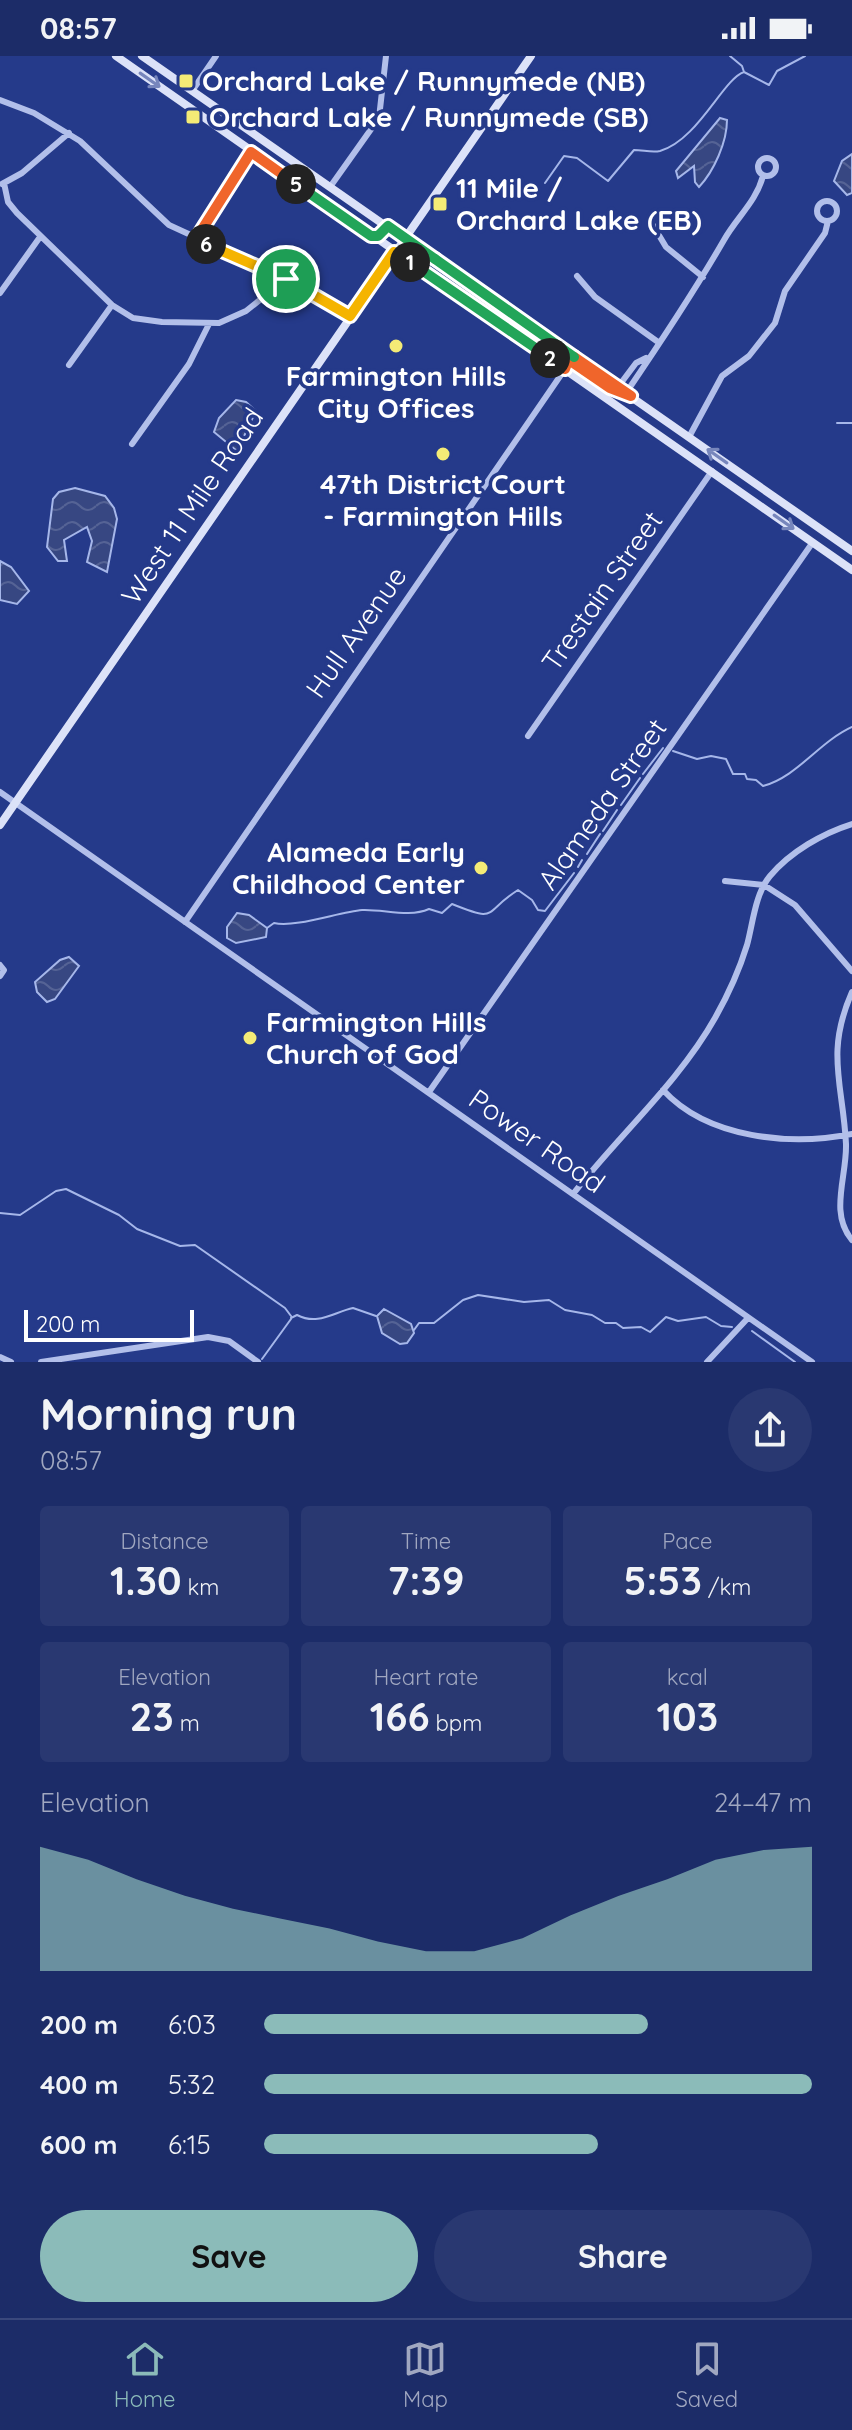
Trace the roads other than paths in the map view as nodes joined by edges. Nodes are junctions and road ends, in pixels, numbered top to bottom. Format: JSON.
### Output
{"nodes":[{"id":1,"x":116,"y":56,"type":"edge"},
{"id":2,"x":142,"y":56,"type":"edge"},
{"id":3,"x":216,"y":56,"type":"edge"},
{"id":4,"x":386,"y":56,"type":"edge"},
{"id":5,"x":531,"y":56,"type":"edge"},
{"id":6,"x":192,"y":91,"type":"junction"},
{"id":7,"x":0,"y":100,"type":"edge"},
{"id":8,"x":235,"y":120,"type":"junction"},
{"id":9,"x":217,"y":127,"type":"junction"},
{"id":10,"x":69,"y":133,"type":"junction"},
{"id":11,"x":261,"y":139,"type":"junction"},
{"id":12,"x":251,"y":152,"type":"junction"},
{"id":13,"x":763,"y":176,"type":"dead end"},
{"id":14,"x":2,"y":184,"type":"edge"},
{"id":15,"x":330,"y":187,"type":"junction"},
{"id":16,"x":828,"y":221,"type":"dead end"},
{"id":17,"x":651,"y":222,"type":"dead end"},
{"id":18,"x":388,"y":226,"type":"junction"},
{"id":19,"x":371,"y":236,"type":"junction"},
{"id":20,"x":40,"y":237,"type":"junction"},
{"id":21,"x":405,"y":238,"type":"junction"},
{"id":22,"x":196,"y":239,"type":"junction"},
{"id":23,"x":394,"y":252,"type":"junction"},
{"id":24,"x":428,"y":254,"type":"junction"},
{"id":25,"x":413,"y":264,"type":"junction"},
{"id":26,"x":577,"y":276,"type":"dead end"},
{"id":27,"x":703,"y":277,"type":"junction"},
{"id":28,"x":286,"y":279,"type":"junction"},
{"id":29,"x":0,"y":293,"type":"edge"},
{"id":30,"x":112,"y":305,"type":"junction"},
{"id":31,"x":350,"y":316,"type":"junction"},
{"id":32,"x":209,"y":324,"type":"junction"},
{"id":33,"x":530,"y":326,"type":"junction"},
{"id":34,"x":515,"y":335,"type":"junction"},
{"id":35,"x":543,"y":335,"type":"junction"},
{"id":36,"x":658,"y":342,"type":"junction"},
{"id":37,"x":534,"y":348,"type":"junction"},
{"id":38,"x":69,"y":365,"type":"dead end"},
{"id":39,"x":565,"y":369,"type":"junction"},
{"id":40,"x":625,"y":392,"type":"junction"},
{"id":41,"x":689,"y":437,"type":"junction"},
{"id":42,"x":132,"y":444,"type":"dead end"},
{"id":43,"x":674,"y":445,"type":"junction"},
{"id":44,"x":712,"y":471,"type":"junction"},
{"id":45,"x":742,"y":492,"type":"junction"},
{"id":46,"x":809,"y":520,"type":"junction"},
{"id":47,"x":813,"y":542,"type":"junction"},
{"id":48,"x":852,"y":551,"type":"edge"},
{"id":49,"x":852,"y":570,"type":"edge"},
{"id":50,"x":528,"y":736,"type":"dead end"},
{"id":51,"x":0,"y":792,"type":"edge"},
{"id":52,"x":15,"y":803,"type":"junction"},
{"id":53,"x":852,"y":824,"type":"edge"},
{"id":54,"x":0,"y":825,"type":"edge"},
{"id":55,"x":725,"y":881,"type":"dead end"},
{"id":56,"x":764,"y":885,"type":"junction"},
{"id":57,"x":185,"y":922,"type":"junction"},
{"id":58,"x":0,"y":965,"type":"edge"},
{"id":59,"x":852,"y":971,"type":"edge"},
{"id":60,"x":0,"y":976,"type":"edge"},
{"id":61,"x":852,"y":992,"type":"edge"},
{"id":62,"x":663,"y":1090,"type":"junction"},
{"id":63,"x":429,"y":1092,"type":"junction"},
{"id":64,"x":848,"y":1134,"type":"edge"},
{"id":65,"x":573,"y":1194,"type":"junction"},
{"id":66,"x":852,"y":1240,"type":"edge"},
{"id":67,"x":748,"y":1318,"type":"junction"},
{"id":68,"x":0,"y":1357,"type":"edge"},
{"id":69,"x":11,"y":1362,"type":"edge"},
{"id":70,"x":41,"y":1362,"type":"edge"},
{"id":71,"x":258,"y":1362,"type":"edge"},
{"id":72,"x":707,"y":1362,"type":"edge"},
{"id":73,"x":812,"y":1362,"type":"edge"}],
"edges":[{"from":1,"to":9,"type":"main road","one_way":true},
{"from":2,"to":6,"type":"main road"},
{"from":3,"to":6,"type":"street"},
{"from":4,"to":15,"type":"street"},
{"from":5,"to":21,"type":"main road","name":"West 11 Mile Road"},
{"from":6,"to":8,"type":"main road"},
{"from":7,"to":10,"type":"street"},
{"from":8,"to":9,"type":"main road"},
{"from":8,"to":11,"type":"main road"},
{"from":9,"to":12,"type":"main road"},
{"from":10,"to":14,"type":"street"},
{"from":10,"to":22,"type":"street"},
{"from":11,"to":12,"type":"main road"},
{"from":11,"to":15,"type":"main road"},
{"from":12,"to":19,"type":"main road"},
{"from":12,"to":22,"type":"street"},
{"from":13,"to":27,"type":"street"},
{"from":14,"to":20,"type":"street"},
{"from":15,"to":18,"type":"main road"},
{"from":16,"to":41,"type":"street"},
{"from":17,"to":27,"type":"street"},
{"from":18,"to":19,"type":"main road"},
{"from":18,"to":21,"type":"main road"},
{"from":19,"to":23,"type":"main road"},
{"from":20,"to":29,"type":"street"},
{"from":20,"to":30,"type":"street"},
{"from":21,"to":23,"type":"main road","name":"West 11 Mile Road"},
{"from":21,"to":24,"type":"main road"},
{"from":22,"to":28,"type":"street"},
{"from":23,"to":25,"type":"main road"},
{"from":23,"to":31,"type":"main road","name":"West 11 Mile Road"},
{"from":24,"to":25,"type":"main road"},
{"from":24,"to":33,"type":"main road"},
{"from":25,"to":34,"type":"main road"},
{"from":26,"to":36,"type":"street"},
{"from":27,"to":36,"type":"street"},
{"from":28,"to":31,"type":"street"},
{"from":28,"to":32,"type":"street"},
{"from":30,"to":32,"type":"street"},
{"from":30,"to":38,"type":"street"},
{"from":31,"to":52,"type":"main road","name":"West 11 Mile Road"},
{"from":32,"to":42,"type":"street"},
{"from":33,"to":34,"type":"main road"},
{"from":33,"to":35,"type":"main road"},
{"from":34,"to":37,"type":"main road"},
{"from":35,"to":37,"type":"main road"},
{"from":35,"to":40,"type":"main road"},
{"from":36,"to":40,"type":"street"},
{"from":37,"to":39,"type":"main road"},
{"from":39,"to":40,"type":"main road"},
{"from":39,"to":43,"type":"main road"},
{"from":39,"to":57,"type":"street","name":"Hull Avenue"},
{"from":40,"to":41,"type":"main road"},
{"from":41,"to":43,"type":"main road"},
{"from":46,"to":41,"type":"main road","one_way":true},
{"from":43,"to":44,"type":"main road"},
{"from":44,"to":45,"type":"main road"},
{"from":44,"to":50,"type":"street","name":"Trestain Street"},
{"from":45,"to":46,"type":"main road"},
{"from":45,"to":47,"type":"main road","one_way":true},
{"from":46,"to":48,"type":"main road"},
{"from":47,"to":49,"type":"main road"},
{"from":47,"to":63,"type":"street","name":"Alameda Street"},
{"from":51,"to":52,"type":"street","name":"Power Road"},
{"from":52,"to":54,"type":"main road","name":"West 11 Mile Road"},
{"from":52,"to":57,"type":"street","name":"Power Road"},
{"from":53,"to":56,"type":"street"},
{"from":55,"to":56,"type":"street"},
{"from":56,"to":59,"type":"street"},
{"from":56,"to":62,"type":"street"},
{"from":57,"to":63,"type":"street","name":"Power Road"},
{"from":58,"to":60,"type":"street"},
{"from":61,"to":64,"type":"street"},
{"from":62,"to":64,"type":"street"},
{"from":62,"to":65,"type":"street"},
{"from":63,"to":65,"type":"street","name":"Power Road"},
{"from":64,"to":66,"type":"street"},
{"from":65,"to":67,"type":"street","name":"Power Road"},
{"from":67,"to":72,"type":"street"},
{"from":67,"to":73,"type":"street","name":"Power Road"},
{"from":68,"to":69,"type":"street"},
{"from":70,"to":71,"type":"street"}]}
